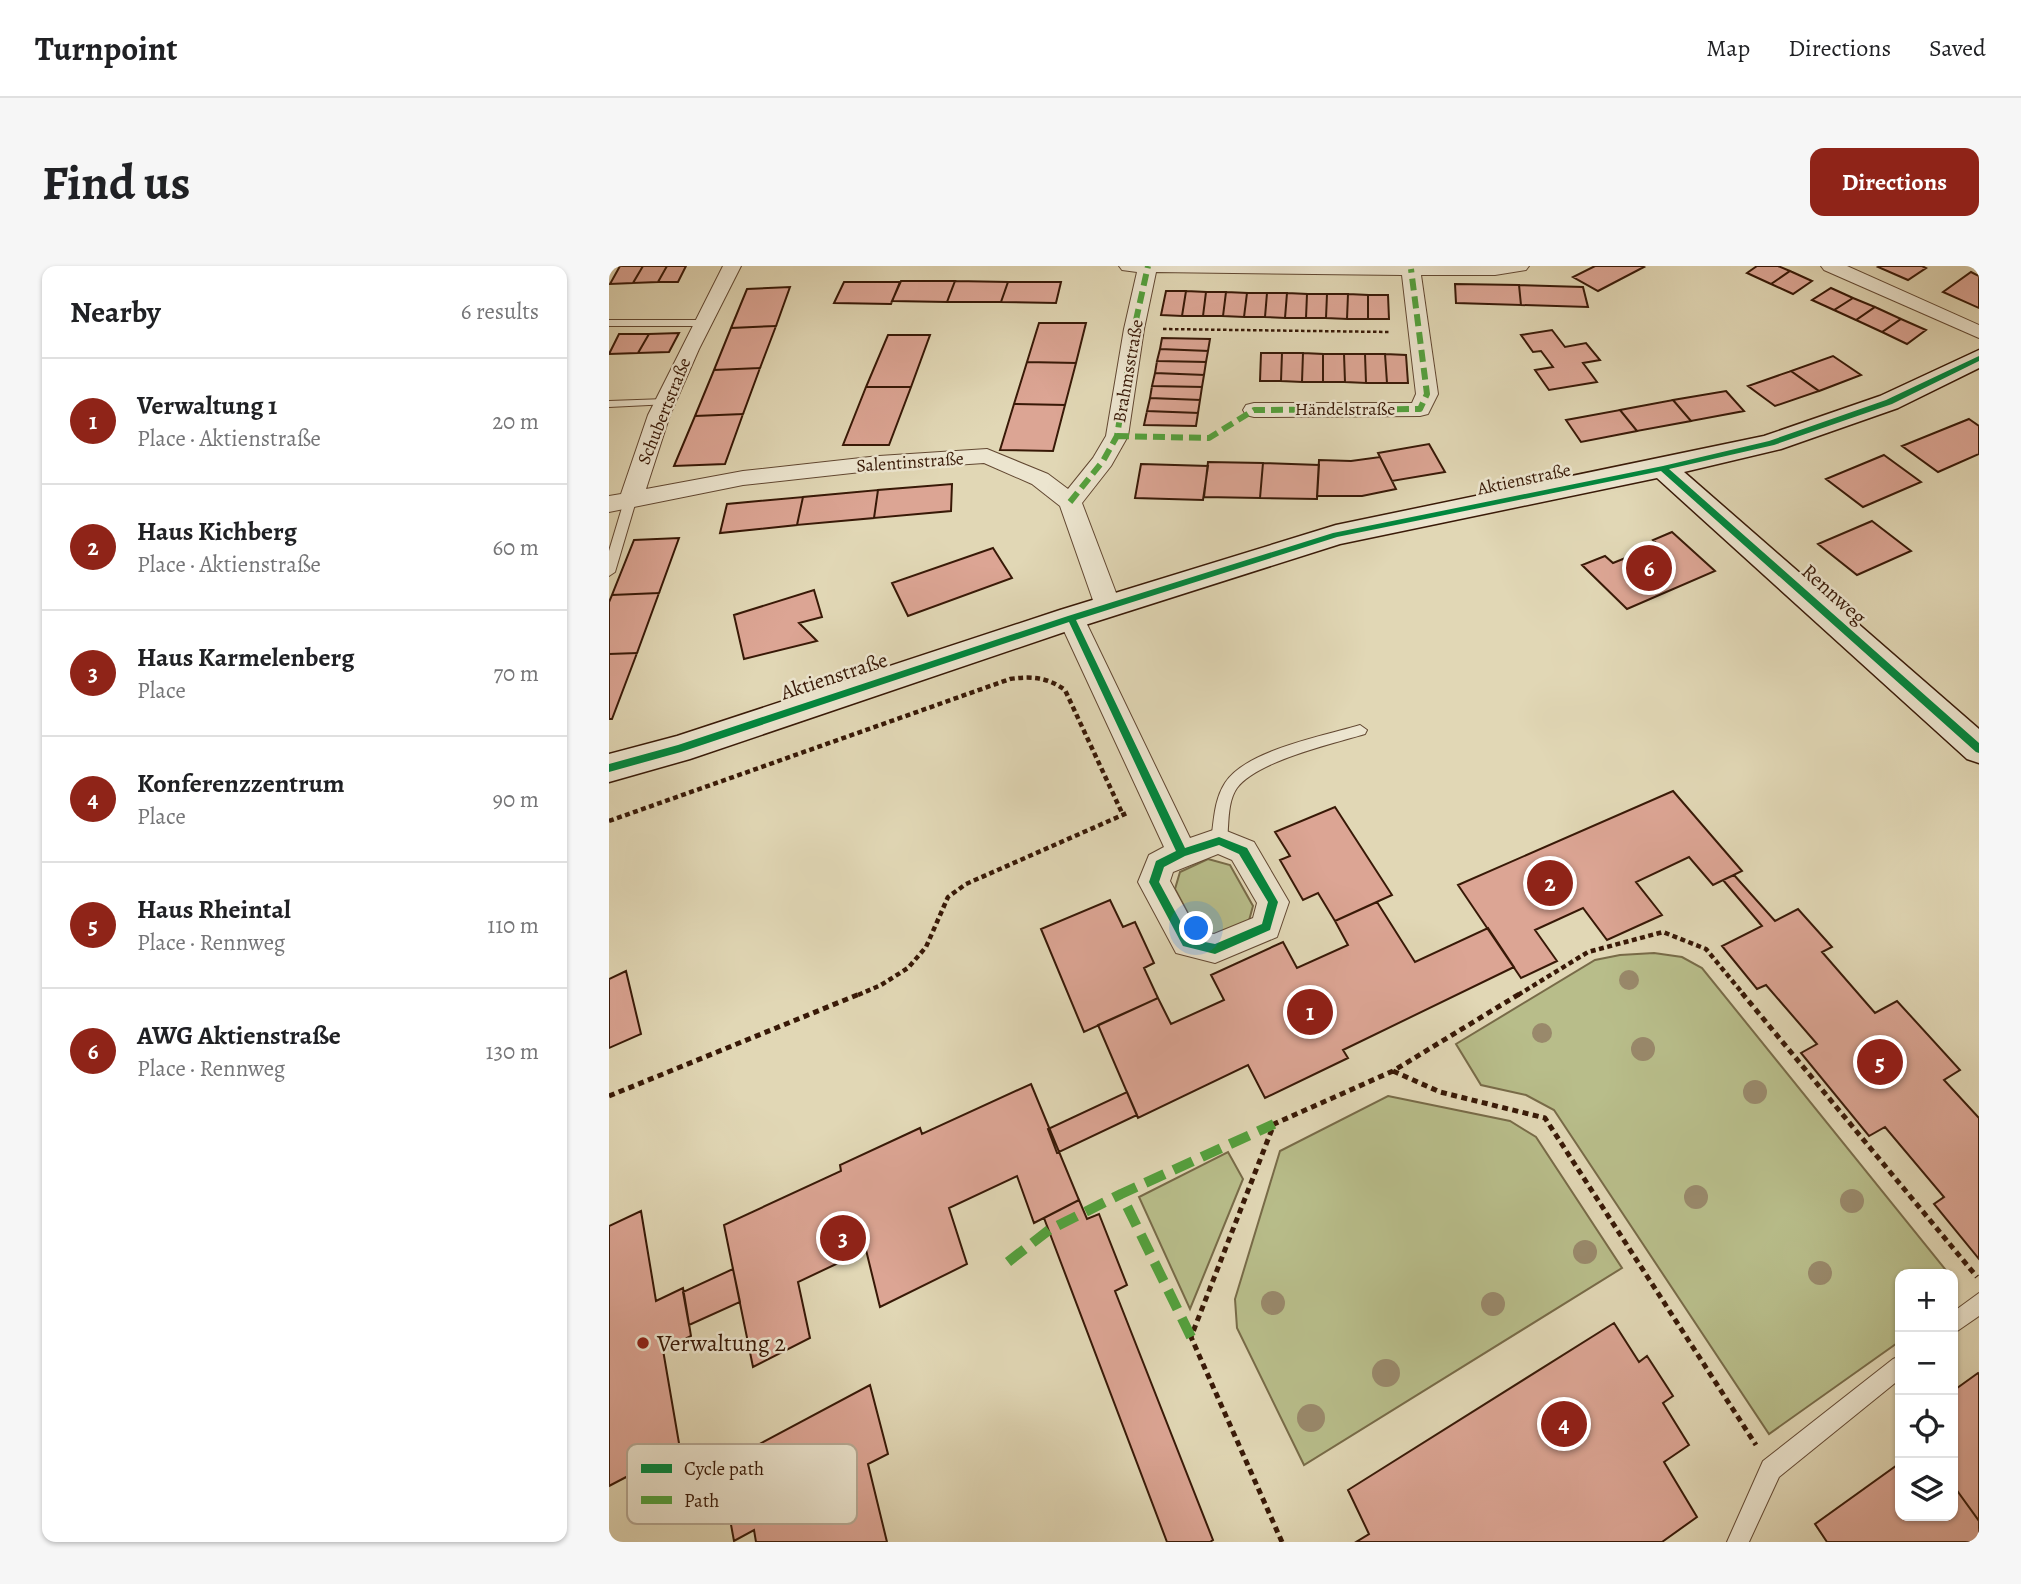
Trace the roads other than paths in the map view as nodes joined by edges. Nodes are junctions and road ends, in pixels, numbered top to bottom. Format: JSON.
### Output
{"nodes":[{"id":1,"x":732,"y":266,"type":"edge"},
{"id":2,"x":1129,"y":266,"type":"edge"},
{"id":3,"x":1519,"y":266,"type":"edge"},
{"id":4,"x":1831,"y":266,"type":"edge"},
{"id":5,"x":1148,"y":267,"type":"edge"},
{"id":6,"x":1411,"y":269,"type":"junction"},
{"id":7,"x":609,"y":323,"type":"edge"},
{"id":8,"x":702,"y":323,"type":"junction"},
{"id":9,"x":1979,"y":331,"type":"edge"},
{"id":10,"x":1979,"y":358,"type":"edge"},
{"id":11,"x":665,"y":402,"type":"junction"},
{"id":12,"x":609,"y":404,"type":"edge"},
{"id":13,"x":1254,"y":410,"type":"dead end"},
{"id":14,"x":1663,"y":468,"type":"junction"},
{"id":15,"x":619,"y":502,"type":"edge"},
{"id":16,"x":1070,"y":502,"type":"junction"},
{"id":17,"x":609,"y":572,"type":"edge"},
{"id":18,"x":1108,"y":606,"type":"junction"},
{"id":19,"x":1071,"y":618,"type":"junction"},
{"id":20,"x":1360,"y":730,"type":"dead end"},
{"id":21,"x":1979,"y":749,"type":"edge"},
{"id":22,"x":609,"y":768,"type":"edge"},
{"id":23,"x":1219,"y":841,"type":"junction"},
{"id":24,"x":1182,"y":853,"type":"junction"},
{"id":25,"x":1979,"y":1303,"type":"edge"},
{"id":26,"x":1958,"y":1320,"type":"edge"},
{"id":27,"x":1895,"y":1370,"type":"edge"},
{"id":28,"x":1738,"y":1542,"type":"edge"}],
"edges":[{"from":1,"to":8,"type":"street","name":"Schubertstraße"},
{"from":2,"to":5,"type":"street"},
{"from":3,"to":6,"type":"street"},
{"from":4,"to":9,"type":"street"},
{"from":5,"to":6,"type":"street"},
{"from":5,"to":16,"type":"street","name":"Brahmsstraße"},
{"from":6,"to":13,"type":"street","name":"Händelstraße"},
{"from":7,"to":8,"type":"lane"},
{"from":8,"to":11,"type":"street","name":"Schubertstraße"},
{"from":10,"to":14,"type":"street","name":"Aktienstraße"},
{"from":11,"to":12,"type":"lane"},
{"from":11,"to":15,"type":"street","name":"Schubertstraße"},
{"from":14,"to":18,"type":"street","name":"Aktienstraße"},
{"from":14,"to":21,"type":"street","name":"Rennweg"},
{"from":15,"to":16,"type":"street","name":"Salentinstraße"},
{"from":15,"to":17,"type":"lane"},
{"from":16,"to":18,"type":"street"},
{"from":18,"to":19,"type":"street","name":"Aktienstraße"},
{"from":19,"to":22,"type":"street","name":"Aktienstraße"},
{"from":19,"to":24,"type":"street"},
{"from":20,"to":23,"type":"lane"},
{"from":23,"to":24,"type":"street"},
{"from":23,"to":24,"type":"street"},
{"from":25,"to":26,"type":"lane"},
{"from":27,"to":28,"type":"lane"}]}
